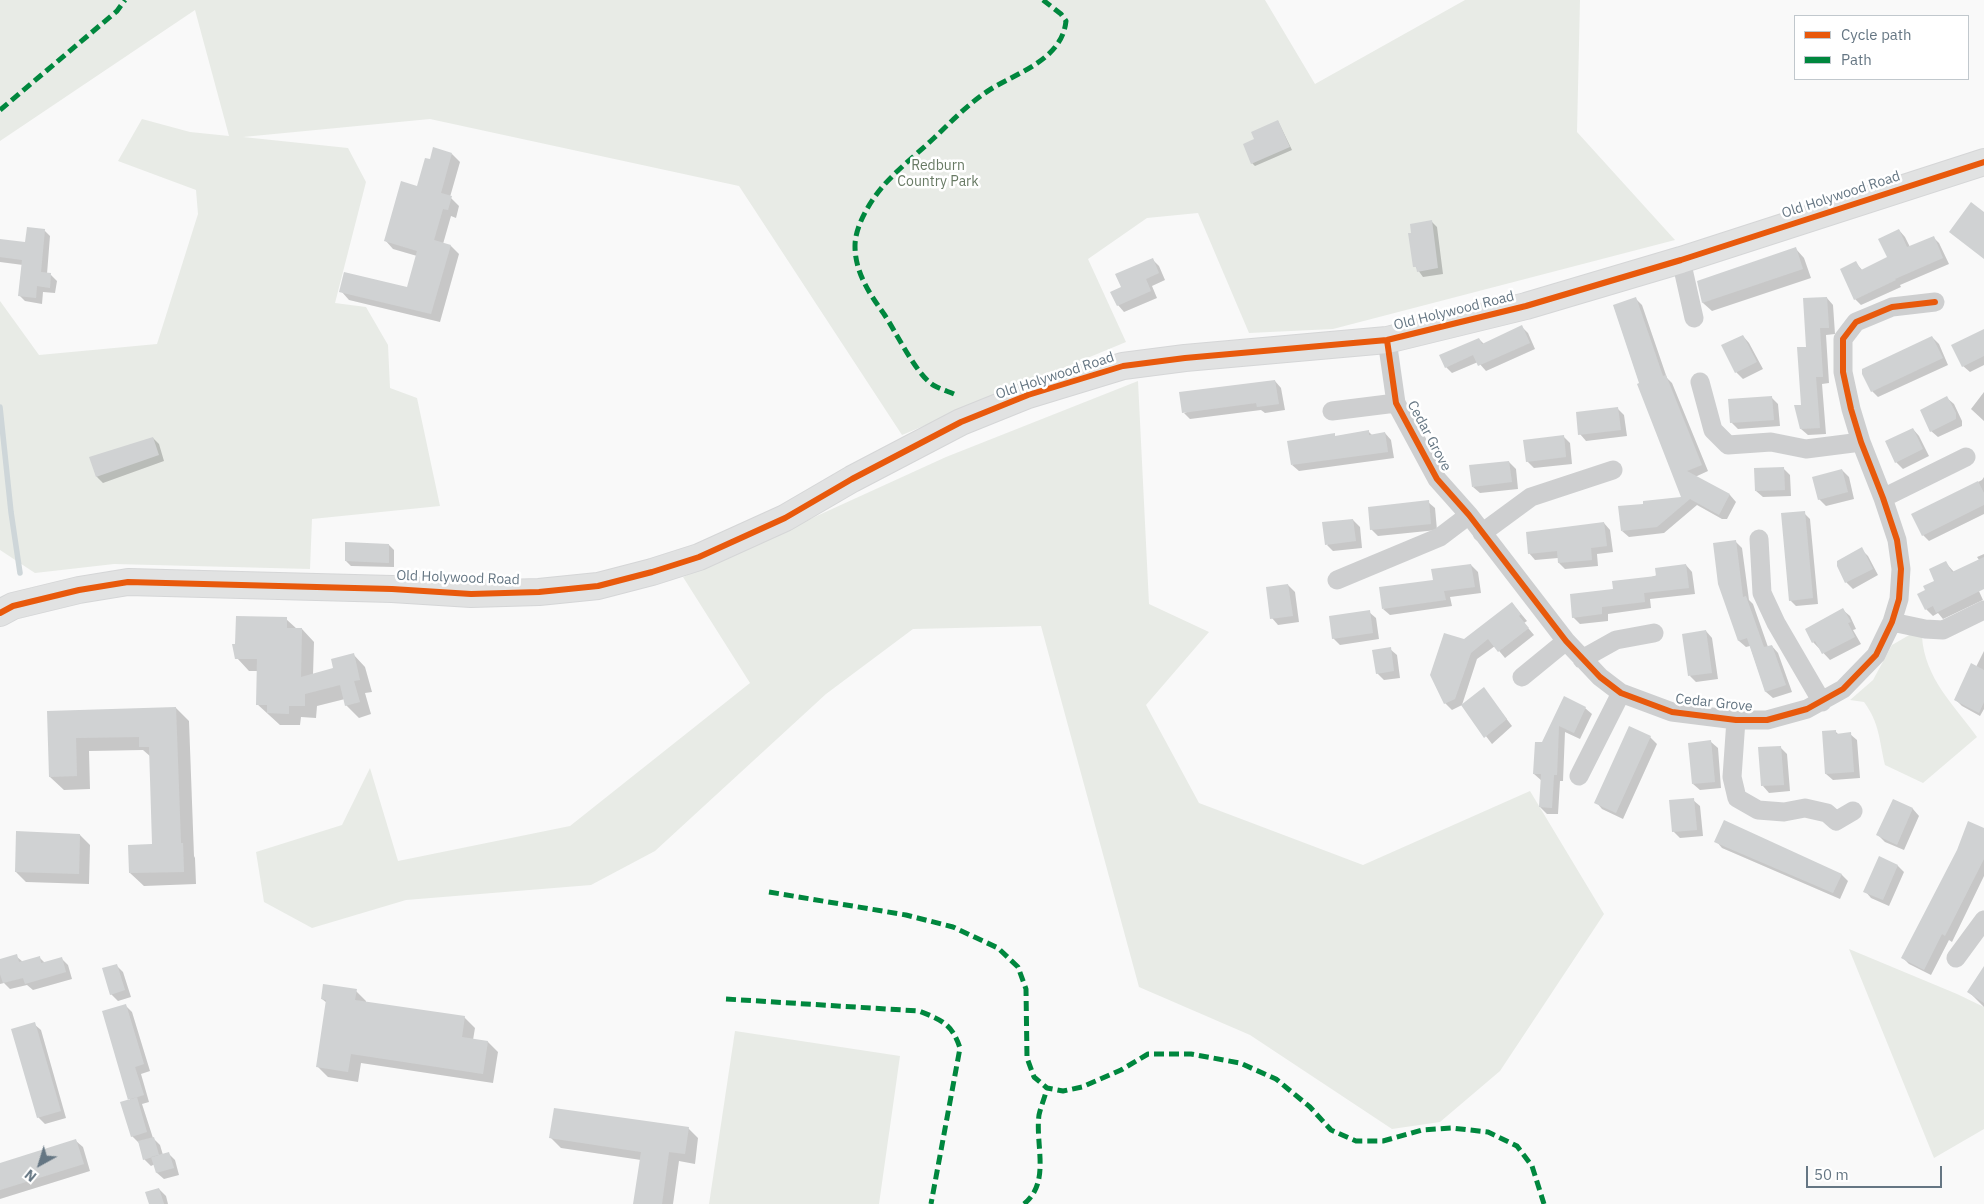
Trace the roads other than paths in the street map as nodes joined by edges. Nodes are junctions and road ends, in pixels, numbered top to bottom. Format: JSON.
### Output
{"nodes":[{"id":1,"x":1984,"y":162,"type":"edge"},
{"id":2,"x":1681,"y":260,"type":"junction"},
{"id":3,"x":1935,"y":302,"type":"dead end"},
{"id":4,"x":1694,"y":318,"type":"dead end"},
{"id":5,"x":1387,"y":340,"type":"junction"},
{"id":6,"x":1700,"y":382,"type":"dead end"},
{"id":7,"x":1396,"y":403,"type":"junction"},
{"id":8,"x":1332,"y":410,"type":"dead end"},
{"id":9,"x":1861,"y":442,"type":"junction"},
{"id":10,"x":1966,"y":457,"type":"dead end"},
{"id":11,"x":1613,"y":470,"type":"dead end"},
{"id":12,"x":1883,"y":498,"type":"junction"},
{"id":13,"x":1468,"y":515,"type":"junction"},
{"id":14,"x":1482,"y":533,"type":"junction"},
{"id":15,"x":1759,"y":539,"type":"dead end"},
{"id":16,"x":1338,"y":580,"type":"dead end"},
{"id":17,"x":1984,"y":610,"type":"edge"},
{"id":18,"x":0,"y":613,"type":"edge"},
{"id":19,"x":1892,"y":622,"type":"junction"},
{"id":20,"x":1654,"y":633,"type":"dead end"},
{"id":21,"x":1566,"y":641,"type":"junction"},
{"id":22,"x":1582,"y":659,"type":"junction"},
{"id":23,"x":1522,"y":677,"type":"dead end"},
{"id":24,"x":1621,"y":693,"type":"junction"},
{"id":25,"x":1822,"y":702,"type":"junction"},
{"id":26,"x":1736,"y":720,"type":"junction"},
{"id":27,"x":1579,"y":776,"type":"dead end"},
{"id":28,"x":1853,"y":811,"type":"dead end"},
{"id":29,"x":1984,"y":920,"type":"edge"},
{"id":30,"x":1956,"y":958,"type":"dead end"}],
"edges":[{"from":1,"to":2,"type":"street","name":"Old Holywood Road"},
{"from":2,"to":4,"type":"street"},
{"from":2,"to":5,"type":"street","name":"Old Holywood Road"},
{"from":3,"to":9,"type":"street","name":"Cedar Grove"},
{"from":5,"to":7,"type":"street","name":"Cedar Grove"},
{"from":5,"to":18,"type":"street","name":"Old Holywood Road"},
{"from":6,"to":9,"type":"street"},
{"from":7,"to":8,"type":"street","name":"Cedar Grove"},
{"from":7,"to":13,"type":"street","name":"Cedar Grove"},
{"from":9,"to":12,"type":"street","name":"Cedar Grove"},
{"from":10,"to":12,"type":"street"},
{"from":11,"to":14,"type":"street"},
{"from":12,"to":19,"type":"street","name":"Cedar Grove"},
{"from":13,"to":14,"type":"street","name":"Cedar Grove"},
{"from":13,"to":16,"type":"street"},
{"from":14,"to":21,"type":"street","name":"Cedar Grove"},
{"from":15,"to":25,"type":"street"},
{"from":17,"to":19,"type":"street"},
{"from":19,"to":25,"type":"street","name":"Cedar Grove"},
{"from":20,"to":22,"type":"street"},
{"from":21,"to":22,"type":"street","name":"Cedar Grove"},
{"from":21,"to":23,"type":"street"},
{"from":22,"to":24,"type":"street","name":"Cedar Grove"},
{"from":24,"to":26,"type":"street","name":"Cedar Grove"},
{"from":24,"to":27,"type":"street"},
{"from":25,"to":26,"type":"street","name":"Cedar Grove"},
{"from":26,"to":28,"type":"street","name":"Cedar Grove"},
{"from":29,"to":30,"type":"street"}]}
